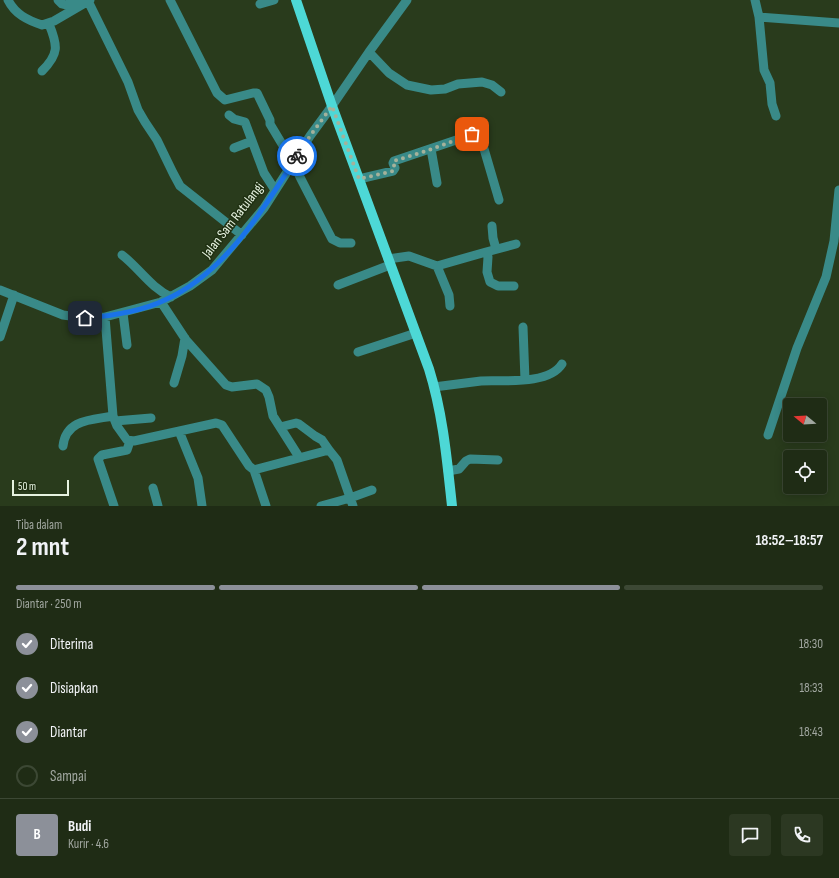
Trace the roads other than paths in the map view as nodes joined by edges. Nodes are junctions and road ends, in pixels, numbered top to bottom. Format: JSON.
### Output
{"nodes":[{"id":1,"x":8,"y":0,"type":"edge"},
{"id":2,"x":58,"y":0,"type":"edge"},
{"id":3,"x":170,"y":0,"type":"edge"},
{"id":4,"x":274,"y":0,"type":"edge"},
{"id":5,"x":296,"y":0,"type":"edge"},
{"id":6,"x":406,"y":0,"type":"edge"},
{"id":7,"x":755,"y":0,"type":"edge"},
{"id":8,"x":87,"y":2,"type":"edge"},
{"id":9,"x":260,"y":4,"type":"dead end"},
{"id":10,"x":759,"y":17,"type":"junction"},
{"id":11,"x":839,"y":23,"type":"edge"},
{"id":12,"x":48,"y":24,"type":"junction"},
{"id":13,"x":369,"y":52,"type":"junction"},
{"id":14,"x":42,"y":71,"type":"dead end"},
{"id":15,"x":501,"y":92,"type":"dead end"},
{"id":16,"x":332,"y":106,"type":"junction"},
{"id":17,"x":228,"y":115,"type":"dead end"},
{"id":18,"x":776,"y":116,"type":"dead end"},
{"id":19,"x":252,"y":141,"type":"junction"},
{"id":20,"x":234,"y":148,"type":"dead end"},
{"id":21,"x":431,"y":149,"type":"junction"},
{"id":22,"x":297,"y":156,"type":"junction"},
{"id":23,"x":290,"y":166,"type":"junction"},
{"id":24,"x":359,"y":179,"type":"junction"},
{"id":25,"x":436,"y":183,"type":"dead end"},
{"id":26,"x":275,"y":190,"type":"junction"},
{"id":27,"x":839,"y":190,"type":"edge"},
{"id":28,"x":500,"y":200,"type":"dead end"},
{"id":29,"x":492,"y":226,"type":"dead end"},
{"id":30,"x":242,"y":235,"type":"junction"},
{"id":31,"x":351,"y":243,"type":"dead end"},
{"id":32,"x":516,"y":244,"type":"dead end"},
{"id":33,"x":496,"y":249,"type":"junction"},
{"id":34,"x":486,"y":252,"type":"junction"},
{"id":35,"x":122,"y":255,"type":"dead end"},
{"id":36,"x":389,"y":262,"type":"junction"},
{"id":37,"x":437,"y":266,"type":"junction"},
{"id":38,"x":338,"y":285,"type":"dead end"},
{"id":39,"x":514,"y":286,"type":"dead end"},
{"id":40,"x":0,"y":290,"type":"edge"},
{"id":41,"x":14,"y":295,"type":"junction"},
{"id":42,"x":171,"y":297,"type":"junction"},
{"id":43,"x":161,"y":302,"type":"junction"},
{"id":44,"x":450,"y":306,"type":"dead end"},
{"id":45,"x":123,"y":312,"type":"junction"},
{"id":46,"x":105,"y":316,"type":"junction"},
{"id":47,"x":523,"y":327,"type":"dead end"},
{"id":48,"x":416,"y":333,"type":"junction"},
{"id":49,"x":0,"y":337,"type":"edge"},
{"id":50,"x":185,"y":338,"type":"junction"},
{"id":51,"x":127,"y":345,"type":"dead end"},
{"id":52,"x":358,"y":352,"type":"dead end"},
{"id":53,"x":562,"y":364,"type":"dead end"},
{"id":54,"x":525,"y":380,"type":"junction"},
{"id":55,"x":174,"y":383,"type":"dead end"},
{"id":56,"x":434,"y":387,"type":"junction"},
{"id":57,"x":151,"y":418,"type":"dead end"},
{"id":58,"x":114,"y":419,"type":"junction"},
{"id":59,"x":280,"y":427,"type":"junction"},
{"id":60,"x":179,"y":431,"type":"junction"},
{"id":61,"x":768,"y":435,"type":"dead end"},
{"id":62,"x":130,"y":441,"type":"junction"},
{"id":63,"x":63,"y":446,"type":"dead end"},
{"id":64,"x":329,"y":450,"type":"junction"},
{"id":65,"x":299,"y":457,"type":"junction"},
{"id":66,"x":498,"y":460,"type":"dead end"},
{"id":67,"x":254,"y":470,"type":"junction"},
{"id":68,"x":448,"y":471,"type":"junction"},
{"id":69,"x":153,"y":488,"type":"dead end"},
{"id":70,"x":372,"y":490,"type":"dead end"},
{"id":71,"x":351,"y":502,"type":"edge"},
{"id":72,"x":114,"y":506,"type":"edge"},
{"id":73,"x":158,"y":506,"type":"edge"},
{"id":74,"x":202,"y":506,"type":"edge"},
{"id":75,"x":266,"y":506,"type":"edge"},
{"id":76,"x":321,"y":506,"type":"edge"},
{"id":77,"x":452,"y":506,"type":"edge"}],
"edges":[{"from":1,"to":12,"type":"street"},
{"from":2,"to":8,"type":"street"},
{"from":3,"to":22,"type":"street"},
{"from":4,"to":9,"type":"street"},
{"from":5,"to":16,"type":"main road"},
{"from":6,"to":13,"type":"street","name":"Jalan Sam Ratulangi"},
{"from":7,"to":10,"type":"street"},
{"from":8,"to":12,"type":"street"},
{"from":8,"to":30,"type":"street"},
{"from":10,"to":11,"type":"street"},
{"from":10,"to":18,"type":"street"},
{"from":12,"to":14,"type":"street"},
{"from":13,"to":15,"type":"street"},
{"from":13,"to":16,"type":"street","name":"Jalan Sam Ratulangi"},
{"from":16,"to":22,"type":"street","name":"Jalan Sam Ratulangi"},
{"from":16,"to":24,"type":"main road"},
{"from":17,"to":19,"type":"street"},
{"from":19,"to":20,"type":"street"},
{"from":19,"to":26,"type":"street"},
{"from":21,"to":24,"type":"street"},
{"from":21,"to":25,"type":"street"},
{"from":21,"to":28,"type":"street"},
{"from":22,"to":23,"type":"street","name":"Jalan Sam Ratulangi"},
{"from":23,"to":26,"type":"street","name":"Jalan Sam Ratulangi"},
{"from":23,"to":31,"type":"street"},
{"from":24,"to":36,"type":"main road"},
{"from":26,"to":30,"type":"street","name":"Jalan Sam Ratulangi"},
{"from":27,"to":61,"type":"street"},
{"from":29,"to":33,"type":"street"},
{"from":30,"to":42,"type":"street","name":"Jalan Sam Ratulangi"},
{"from":32,"to":33,"type":"street"},
{"from":33,"to":34,"type":"street"},
{"from":34,"to":37,"type":"street"},
{"from":34,"to":39,"type":"street"},
{"from":35,"to":42,"type":"street"},
{"from":36,"to":37,"type":"street"},
{"from":36,"to":38,"type":"street"},
{"from":36,"to":48,"type":"main road"},
{"from":37,"to":44,"type":"street"},
{"from":40,"to":41,"type":"street","name":"Jalan Sam Ratulangi"},
{"from":41,"to":46,"type":"street","name":"Jalan Sam Ratulangi"},
{"from":41,"to":49,"type":"street"},
{"from":42,"to":43,"type":"street","name":"Jalan Sam Ratulangi"},
{"from":43,"to":45,"type":"street","name":"Jalan Sam Ratulangi"},
{"from":43,"to":50,"type":"street"},
{"from":45,"to":46,"type":"street","name":"Jalan Sam Ratulangi"},
{"from":45,"to":51,"type":"street"},
{"from":46,"to":58,"type":"street"},
{"from":47,"to":54,"type":"street"},
{"from":48,"to":52,"type":"street"},
{"from":48,"to":56,"type":"main road"},
{"from":50,"to":55,"type":"street"},
{"from":50,"to":59,"type":"street"},
{"from":53,"to":54,"type":"street"},
{"from":54,"to":56,"type":"street"},
{"from":56,"to":68,"type":"main road"},
{"from":57,"to":58,"type":"street"},
{"from":58,"to":62,"type":"street"},
{"from":58,"to":63,"type":"street"},
{"from":59,"to":64,"type":"street"},
{"from":59,"to":65,"type":"street"},
{"from":60,"to":62,"type":"street"},
{"from":60,"to":67,"type":"street"},
{"from":60,"to":74,"type":"street"},
{"from":62,"to":72,"type":"street"},
{"from":64,"to":65,"type":"street"},
{"from":64,"to":71,"type":"street"},
{"from":65,"to":67,"type":"street"},
{"from":66,"to":68,"type":"street"},
{"from":67,"to":75,"type":"street"},
{"from":68,"to":77,"type":"main road"},
{"from":69,"to":73,"type":"street"},
{"from":70,"to":71,"type":"street"},
{"from":71,"to":76,"type":"street"}]}
